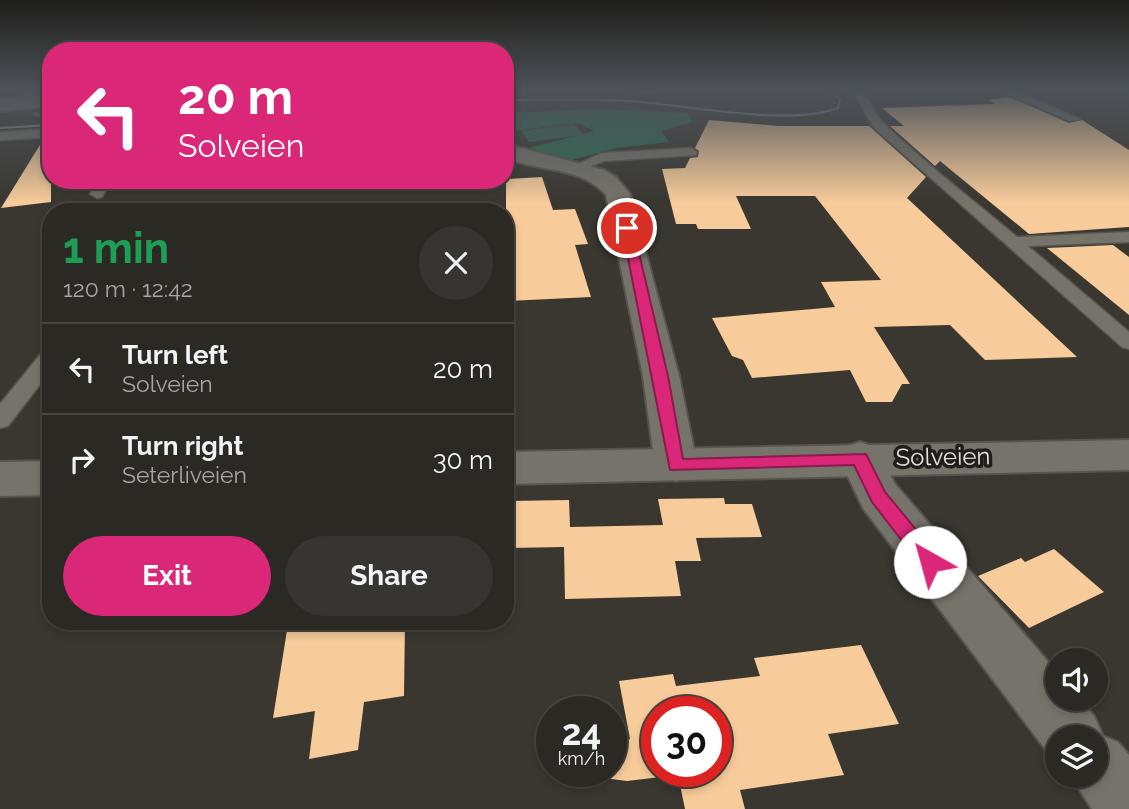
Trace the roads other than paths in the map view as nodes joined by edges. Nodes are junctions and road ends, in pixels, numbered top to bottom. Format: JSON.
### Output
{"nodes":[{"id":1,"x":881,"y":128,"type":"edge"},
{"id":2,"x":42,"y":134,"type":"edge"},
{"id":3,"x":0,"y":136,"type":"edge"},
{"id":4,"x":691,"y":152,"type":"dead end"},
{"id":5,"x":514,"y":155,"type":"edge"},
{"id":6,"x":574,"y":169,"type":"junction"},
{"id":7,"x":1129,"y":237,"type":"edge"},
{"id":8,"x":1014,"y":242,"type":"junction"},
{"id":9,"x":1129,"y":343,"type":"edge"},
{"id":10,"x":42,"y":366,"type":"edge"},
{"id":11,"x":0,"y":420,"type":"edge"},
{"id":12,"x":1129,"y":455,"type":"edge"},
{"id":13,"x":860,"y":458,"type":"junction"},
{"id":14,"x":676,"y":466,"type":"junction"},
{"id":15,"x":514,"y":468,"type":"edge"},
{"id":16,"x":42,"y":478,"type":"edge"},
{"id":17,"x":0,"y":479,"type":"edge"},
{"id":18,"x":1063,"y":725,"type":"edge"},
{"id":19,"x":1108,"y":779,"type":"edge"},
{"id":20,"x":1129,"y":804,"type":"edge"}],
"edges":[{"from":1,"to":8,"type":"lane"},
{"from":2,"to":3,"type":"lane"},
{"from":4,"to":6,"type":"lane"},
{"from":5,"to":6,"type":"street"},
{"from":6,"to":14,"type":"street"},
{"from":7,"to":8,"type":"lane"},
{"from":8,"to":9,"type":"lane"},
{"from":10,"to":11,"type":"lane"},
{"from":12,"to":13,"type":"street","name":"Solveien"},
{"from":13,"to":14,"type":"street","name":"Solveien"},
{"from":13,"to":18,"type":"street"},
{"from":14,"to":15,"type":"street","name":"Solveien"},
{"from":16,"to":17,"type":"street"},
{"from":19,"to":20,"type":"street"}]}
